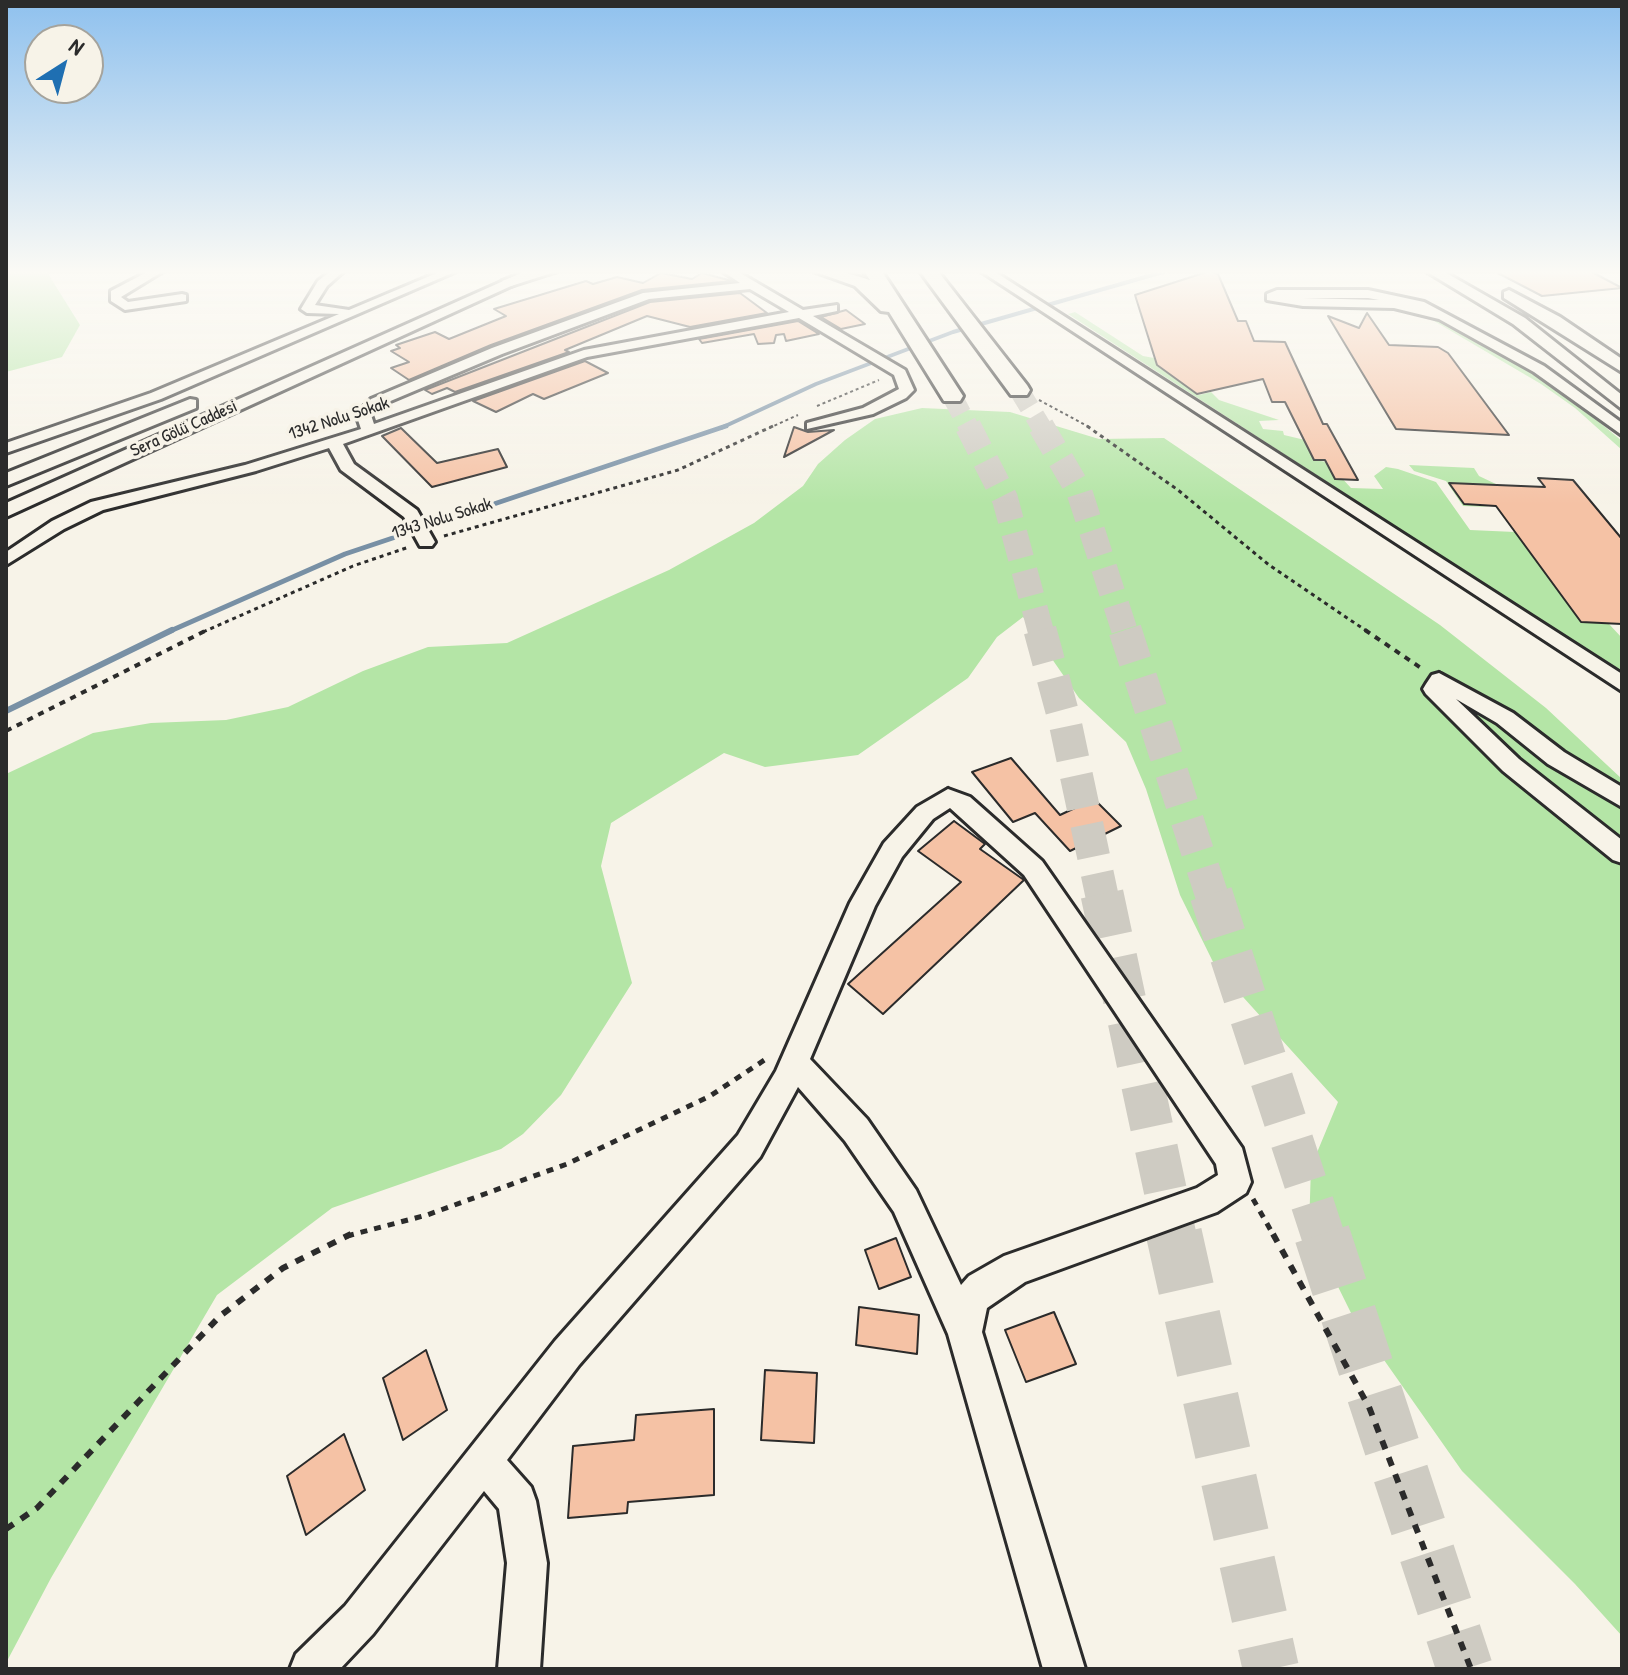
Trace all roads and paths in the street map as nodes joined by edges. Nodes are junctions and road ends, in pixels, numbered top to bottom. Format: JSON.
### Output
{"nodes":[{"id":1,"x":269,"y":348,"type":"edge"},
{"id":2,"x":325,"y":348,"type":"edge"},
{"id":3,"x":351,"y":348,"type":"edge"},
{"id":4,"x":505,"y":348,"type":"edge"},
{"id":5,"x":609,"y":348,"type":"edge"},
{"id":6,"x":860,"y":348,"type":"edge"},
{"id":7,"x":922,"y":348,"type":"edge"},
{"id":8,"x":987,"y":348,"type":"edge"},
{"id":9,"x":1107,"y":348,"type":"edge"},
{"id":10,"x":1500,"y":348,"type":"edge"},
{"id":11,"x":1553,"y":348,"type":"edge"},
{"id":12,"x":1577,"y":348,"type":"edge"},
{"id":13,"x":1595,"y":348,"type":"edge"},
{"id":14,"x":1622,"y":367,"type":"edge"},
{"id":15,"x":273,"y":369,"type":"dead end"},
{"id":16,"x":896,"y":370,"type":"junction"},
{"id":17,"x":1622,"y":382,"type":"edge"},
{"id":18,"x":1019,"y":390,"type":"joint"},
{"id":19,"x":952,"y":396,"type":"tunnel mouth"},
{"id":20,"x":201,"y":400,"type":"dead end"},
{"id":21,"x":1622,"y":404,"type":"edge"},
{"id":22,"x":812,"y":426,"type":"dead end"},
{"id":23,"x":1622,"y":430,"type":"edge"},
{"id":24,"x":369,"y":431,"type":"junction"},
{"id":25,"x":334,"y":442,"type":"junction"},
{"id":26,"x":6,"y":448,"type":"edge"},
{"id":27,"x":6,"y":480,"type":"edge"},
{"id":28,"x":6,"y":511,"type":"edge"},
{"id":29,"x":426,"y":542,"type":"junction"},
{"id":30,"x":6,"y":560,"type":"edge"},
{"id":31,"x":1439,"y":680,"type":"junction"},
{"id":32,"x":1622,"y":684,"type":"edge"},
{"id":33,"x":6,"y":731,"type":"edge"},
{"id":34,"x":1622,"y":798,"type":"edge"},
{"id":35,"x":1622,"y":853,"type":"edge"},
{"id":36,"x":794,"y":1062,"type":"junction"},
{"id":37,"x":1231,"y":1159,"type":"junction"},
{"id":38,"x":965,"y":1332,"type":"junction"},
{"id":39,"x":483,"y":1461,"type":"junction"},
{"id":40,"x":6,"y":1529,"type":"edge"},
{"id":41,"x":311,"y":1669,"type":"edge"},
{"id":42,"x":519,"y":1669,"type":"edge"},
{"id":43,"x":1064,"y":1669,"type":"edge"},
{"id":44,"x":1471,"y":1669,"type":"edge"}],
"edges":[{"from":1,"to":26,"type":"street"},
{"from":2,"to":15,"type":"main road","name":"Sera Gölü Caddesi"},
{"from":3,"to":28,"type":"main road","name":"Sera Gölü Caddesi"},
{"from":4,"to":24,"type":"street"},
{"from":5,"to":24,"type":"street","name":"1342 Nolu Sokak"},
{"from":6,"to":16,"type":"street"},
{"from":7,"to":19,"type":"highway"},
{"from":8,"to":18,"type":"highway"},
{"from":9,"to":32,"type":"street"},
{"from":10,"to":23,"type":"street"},
{"from":11,"to":21,"type":"main road"},
{"from":12,"to":17,"type":"main road"},
{"from":13,"to":14,"type":"main road"},
{"from":16,"to":22,"type":"street"},
{"from":16,"to":29,"type":"path","name":"1343 Nolu Sokak"},
{"from":18,"to":31,"type":"path"},
{"from":20,"to":27,"type":"main road","name":"Sera Gölü Caddesi"},
{"from":24,"to":25,"type":"street","name":"1342 Nolu Sokak"},
{"from":25,"to":29,"type":"street"},
{"from":25,"to":30,"type":"street","name":"1342 Nolu Sokak"},
{"from":29,"to":33,"type":"path","name":"1343 Nolu Sokak"},
{"from":31,"to":34,"type":"street"},
{"from":31,"to":35,"type":"street"},
{"from":36,"to":37,"type":"street"},
{"from":36,"to":38,"type":"street"},
{"from":36,"to":39,"type":"street"},
{"from":36,"to":40,"type":"path"},
{"from":37,"to":38,"type":"street"},
{"from":37,"to":44,"type":"path"},
{"from":38,"to":43,"type":"street"},
{"from":39,"to":41,"type":"street"},
{"from":39,"to":42,"type":"street"}]}
